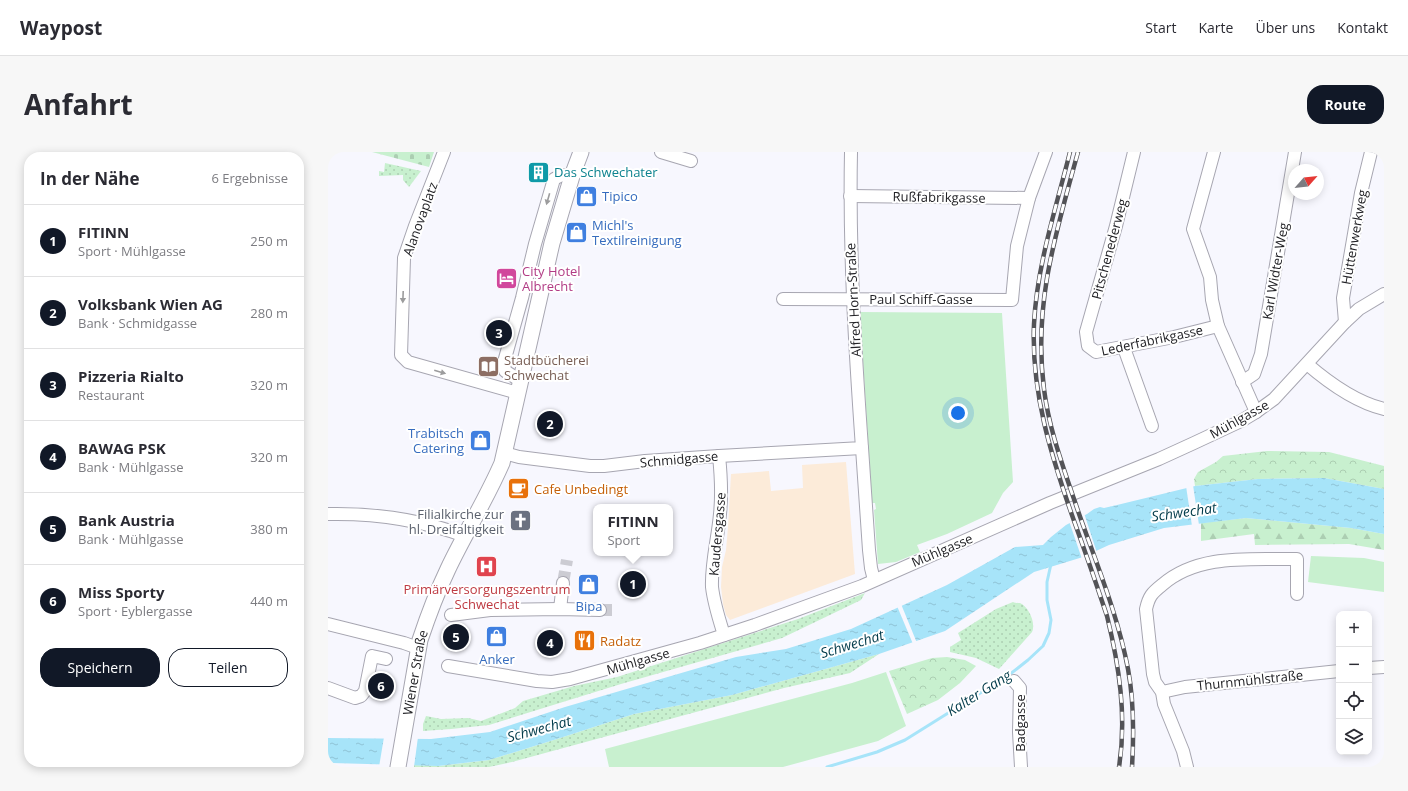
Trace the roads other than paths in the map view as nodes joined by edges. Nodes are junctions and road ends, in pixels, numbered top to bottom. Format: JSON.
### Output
{"nodes":[{"id":1,"x":444,"y":152,"type":"edge"},
{"id":2,"x":581,"y":152,"type":"edge"},
{"id":3,"x":661,"y":152,"type":"edge"},
{"id":4,"x":850,"y":152,"type":"edge"},
{"id":5,"x":1046,"y":152,"type":"edge"},
{"id":6,"x":1134,"y":152,"type":"edge"},
{"id":7,"x":1214,"y":152,"type":"edge"},
{"id":8,"x":1296,"y":152,"type":"edge"},
{"id":9,"x":1371,"y":152,"type":"edge"},
{"id":10,"x":691,"y":161,"type":"dead end"},
{"id":11,"x":572,"y":176,"type":"junction"},
{"id":12,"x":850,"y":196,"type":"junction"},
{"id":13,"x":1028,"y":198,"type":"junction"},
{"id":14,"x":545,"y":273,"type":"junction"},
{"id":15,"x":1384,"y":294,"type":"edge"},
{"id":16,"x":522,"y":298,"type":"junction"},
{"id":17,"x":783,"y":299,"type":"dead end"},
{"id":18,"x":852,"y":299,"type":"junction"},
{"id":19,"x":1344,"y":322,"type":"junction"},
{"id":20,"x":1218,"y":326,"type":"junction"},
{"id":21,"x":1088,"y":346,"type":"joint"},
{"id":22,"x":1124,"y":348,"type":"junction"},
{"id":23,"x":1307,"y":364,"type":"junction"},
{"id":24,"x":1242,"y":382,"type":"junction"},
{"id":25,"x":519,"y":387,"type":"junction"},
{"id":26,"x":1384,"y":408,"type":"edge"},
{"id":27,"x":1256,"y":412,"type":"junction"},
{"id":28,"x":1152,"y":426,"type":"dead end"},
{"id":29,"x":859,"y":448,"type":"junction"},
{"id":30,"x":504,"y":453,"type":"junction"},
{"id":31,"x":719,"y":456,"type":"junction"},
{"id":32,"x":328,"y":514,"type":"edge"},
{"id":33,"x":465,"y":536,"type":"junction"},
{"id":34,"x":874,"y":580,"type":"junction"},
{"id":35,"x":562,"y":583,"type":"tunnel mouth"},
{"id":36,"x":1297,"y":594,"type":"dead end"},
{"id":37,"x":560,"y":609,"type":"junction"},
{"id":38,"x":600,"y":610,"type":"tunnel mouth"},
{"id":39,"x":451,"y":615,"type":"dead end"},
{"id":40,"x":328,"y":624,"type":"edge"},
{"id":41,"x":724,"y":635,"type":"junction"},
{"id":42,"x":418,"y":648,"type":"junction"},
{"id":43,"x":386,"y":659,"type":"dead end"},
{"id":44,"x":448,"y":666,"type":"dead end"},
{"id":45,"x":1384,"y":667,"type":"edge"},
{"id":46,"x":1372,"y":668,"type":"edge"},
{"id":47,"x":1336,"y":671,"type":"edge"},
{"id":48,"x":1014,"y":681,"type":"dead end"},
{"id":49,"x":328,"y":688,"type":"edge"},
{"id":50,"x":1162,"y":692,"type":"junction"},
{"id":51,"x":398,"y":767,"type":"edge"},
{"id":52,"x":1021,"y":767,"type":"edge"},
{"id":53,"x":1187,"y":767,"type":"edge"}],
"edges":[{"from":1,"to":25,"type":"street","name":"Alanovaplatz","one_way":true},
{"from":2,"to":11,"type":"main road","name":"Wiener Straße"},
{"from":3,"to":10,"type":"street"},
{"from":4,"to":12,"type":"street","name":"Alfred Horn-Straße"},
{"from":5,"to":13,"type":"street"},
{"from":6,"to":21,"type":"street","name":"Pitschenederweg"},
{"from":7,"to":20,"type":"street"},
{"from":8,"to":24,"type":"street","name":"Karl Widter-Weg"},
{"from":9,"to":19,"type":"street","name":"Hüttenwerkweg"},
{"from":11,"to":14,"type":"main road","name":"Wiener Straße"},
{"from":11,"to":16,"type":"street","one_way":true},
{"from":12,"to":13,"type":"street","name":"Rußfabrikgasse"},
{"from":12,"to":18,"type":"street","name":"Alfred Horn-Straße"},
{"from":13,"to":18,"type":"street","name":"Paul Schiff-Gasse"},
{"from":14,"to":16,"type":"street"},
{"from":14,"to":25,"type":"main road","name":"Wiener Straße"},
{"from":15,"to":19,"type":"street","name":"Mühlgasse"},
{"from":16,"to":25,"type":"street"},
{"from":17,"to":18,"type":"street","name":"Paul Schiff-Gasse"},
{"from":18,"to":29,"type":"street","name":"Alfred Horn-Straße"},
{"from":19,"to":23,"type":"street","name":"Mühlgasse"},
{"from":20,"to":22,"type":"street","name":"Lederfabrikgasse"},
{"from":20,"to":24,"type":"street"},
{"from":21,"to":22,"type":"street","name":"Lederfabrikgasse"},
{"from":22,"to":28,"type":"street"},
{"from":23,"to":26,"type":"street"},
{"from":23,"to":27,"type":"street","name":"Mühlgasse"},
{"from":24,"to":27,"type":"street"},
{"from":25,"to":30,"type":"main road","name":"Wiener Straße"},
{"from":27,"to":34,"type":"street","name":"Mühlgasse"},
{"from":29,"to":31,"type":"street","name":"Schmidgasse"},
{"from":29,"to":34,"type":"street","name":"Alfred Horn-Straße"},
{"from":30,"to":31,"type":"street","name":"Schmidgasse"},
{"from":30,"to":33,"type":"main road","name":"Wiener Straße"},
{"from":31,"to":41,"type":"street","name":"Kaudersgasse"},
{"from":32,"to":33,"type":"street"},
{"from":33,"to":42,"type":"main road","name":"Wiener Straße"},
{"from":34,"to":41,"type":"street","name":"Mühlgasse"},
{"from":35,"to":37,"type":"street"},
{"from":36,"to":50,"type":"street"},
{"from":37,"to":38,"type":"street"},
{"from":37,"to":39,"type":"street"},
{"from":40,"to":42,"type":"street"},
{"from":41,"to":44,"type":"street","name":"Mühlgasse"},
{"from":42,"to":51,"type":"main road","name":"Wiener Straße"},
{"from":43,"to":49,"type":"street"},
{"from":45,"to":46,"type":"street"},
{"from":47,"to":50,"type":"street","name":"Thurnmühlstraße"},
{"from":48,"to":52,"type":"street","name":"Badgasse"},
{"from":50,"to":53,"type":"street"}]}
